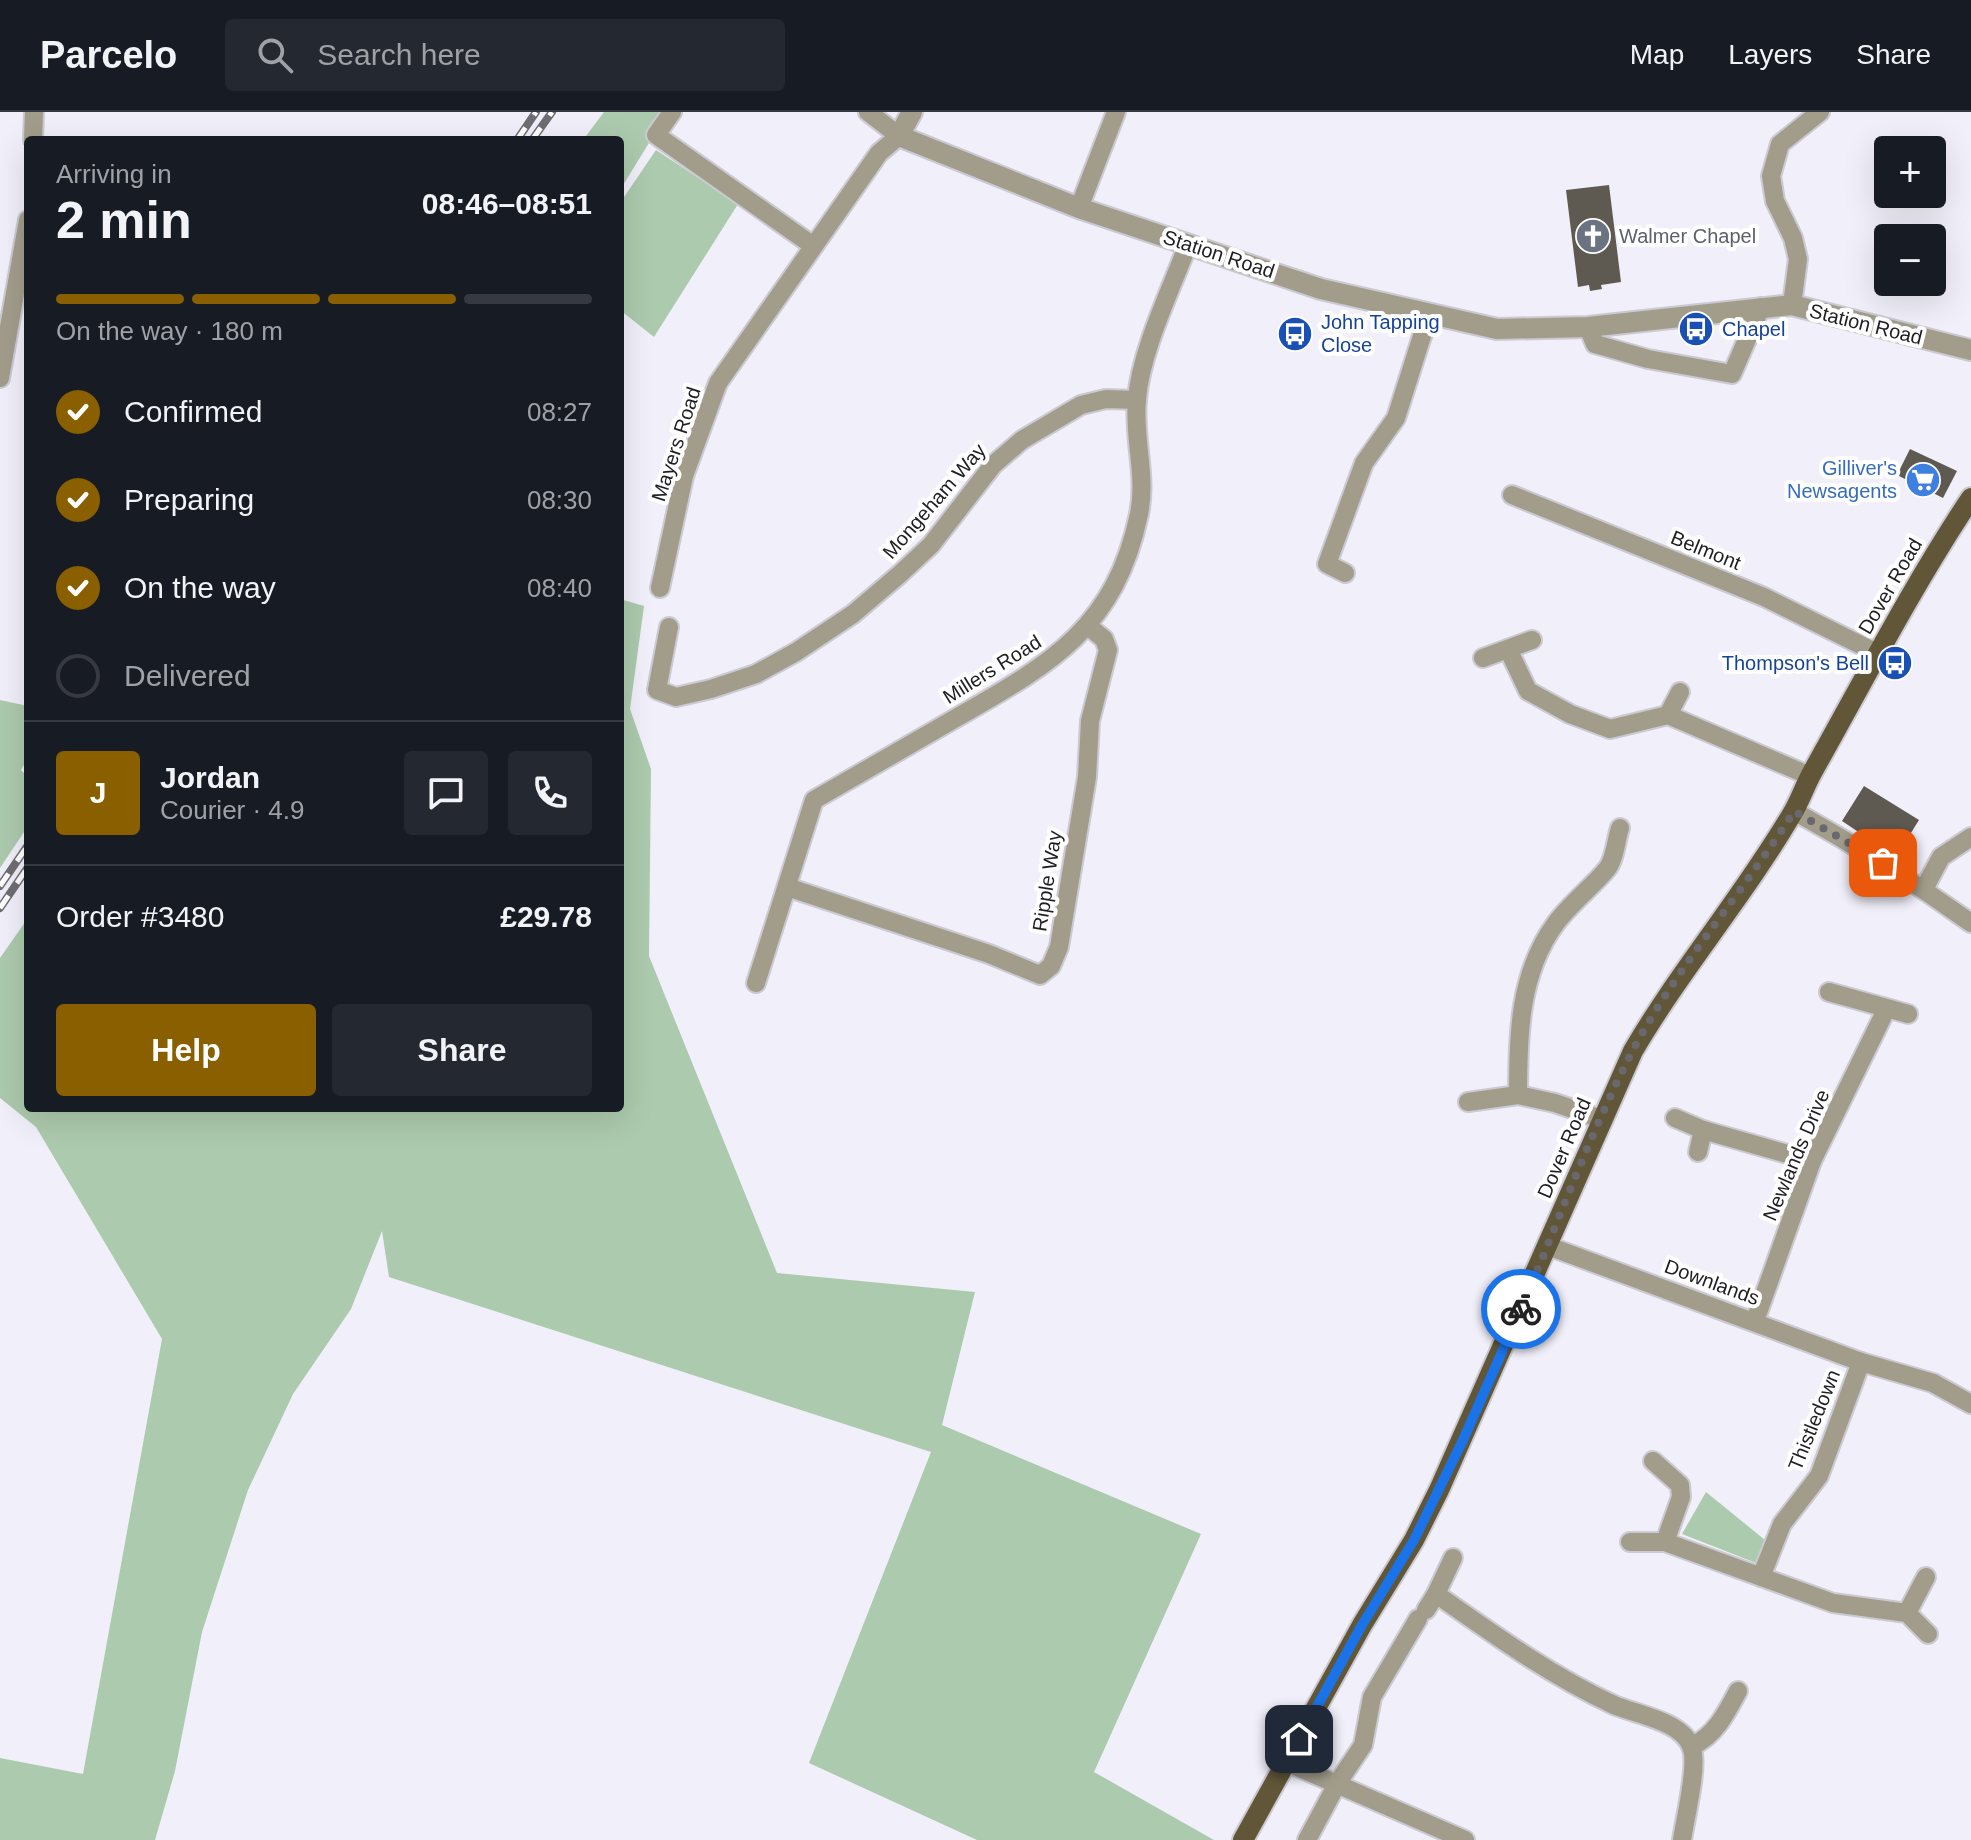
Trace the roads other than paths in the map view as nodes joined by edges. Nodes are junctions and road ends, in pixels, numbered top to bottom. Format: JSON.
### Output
{"nodes":[{"id":1,"x":34,"y":112,"type":"edge"},
{"id":2,"x":672,"y":112,"type":"edge"},
{"id":3,"x":912,"y":112,"type":"edge"},
{"id":4,"x":1116,"y":112,"type":"edge"},
{"id":5,"x":1820,"y":112,"type":"edge"},
{"id":6,"x":877,"y":115,"type":"edge"},
{"id":7,"x":33,"y":136,"type":"edge"},
{"id":8,"x":899,"y":136,"type":"junction"},
{"id":9,"x":1079,"y":208,"type":"junction"},
{"id":10,"x":24,"y":243,"type":"edge"},
{"id":11,"x":1188,"y":244,"type":"junction"},
{"id":12,"x":812,"y":245,"type":"junction"},
{"id":13,"x":1792,"y":305,"type":"junction"},
{"id":14,"x":1761,"y":307,"type":"junction"},
{"id":15,"x":1429,"y":314,"type":"junction"},
{"id":16,"x":1588,"y":327,"type":"junction"},
{"id":17,"x":1971,"y":350,"type":"edge"},
{"id":18,"x":0,"y":378,"type":"edge"},
{"id":19,"x":1137,"y":400,"type":"junction"},
{"id":20,"x":1512,"y":495,"type":"dead end"},
{"id":21,"x":1971,"y":498,"type":"edge"},
{"id":22,"x":1345,"y":573,"type":"dead end"},
{"id":23,"x":660,"y":588,"type":"dead end"},
{"id":24,"x":1088,"y":626,"type":"junction"},
{"id":25,"x":669,"y":627,"type":"dead end"},
{"id":26,"x":1532,"y":640,"type":"dead end"},
{"id":27,"x":1508,"y":649,"type":"junction"},
{"id":28,"x":1879,"y":654,"type":"junction"},
{"id":29,"x":1483,"y":658,"type":"dead end"},
{"id":30,"x":1680,"y":692,"type":"dead end"},
{"id":31,"x":1668,"y":715,"type":"junction"},
{"id":32,"x":1810,"y":776,"type":"junction"},
{"id":33,"x":1794,"y":811,"type":"junction"},
{"id":34,"x":1620,"y":828,"type":"dead end"},
{"id":35,"x":1971,"y":837,"type":"edge"},
{"id":36,"x":787,"y":887,"type":"junction"},
{"id":37,"x":1924,"y":889,"type":"junction"},
{"id":38,"x":1971,"y":923,"type":"edge"},
{"id":39,"x":756,"y":983,"type":"dead end"},
{"id":40,"x":1829,"y":992,"type":"dead end"},
{"id":41,"x":1886,"y":1010,"type":"junction"},
{"id":42,"x":1908,"y":1014,"type":"dead end"},
{"id":43,"x":1518,"y":1095,"type":"junction"},
{"id":44,"x":1468,"y":1102,"type":"dead end"},
{"id":45,"x":1675,"y":1118,"type":"dead end"},
{"id":46,"x":1601,"y":1119,"type":"junction"},
{"id":47,"x":1703,"y":1130,"type":"junction"},
{"id":48,"x":1698,"y":1152,"type":"dead end"},
{"id":49,"x":1812,"y":1161,"type":"junction"},
{"id":50,"x":1548,"y":1246,"type":"junction"},
{"id":51,"x":1755,"y":1321,"type":"junction"},
{"id":52,"x":1861,"y":1362,"type":"junction"},
{"id":53,"x":1971,"y":1404,"type":"edge"},
{"id":54,"x":1653,"y":1461,"type":"dead end"},
{"id":55,"x":1630,"y":1542,"type":"dead end"},
{"id":56,"x":1665,"y":1542,"type":"junction"},
{"id":57,"x":1453,"y":1558,"type":"dead end"},
{"id":58,"x":1761,"y":1577,"type":"junction"},
{"id":59,"x":1926,"y":1577,"type":"dead end"},
{"id":60,"x":1427,"y":1608,"type":"junction"},
{"id":61,"x":1907,"y":1613,"type":"junction"},
{"id":62,"x":1928,"y":1634,"type":"dead end"},
{"id":63,"x":1738,"y":1691,"type":"dead end"},
{"id":64,"x":1692,"y":1746,"type":"junction"},
{"id":65,"x":1286,"y":1762,"type":"junction"},
{"id":66,"x":1337,"y":1784,"type":"junction"},
{"id":67,"x":1243,"y":1840,"type":"edge"},
{"id":68,"x":1307,"y":1840,"type":"edge"},
{"id":69,"x":1465,"y":1840,"type":"edge"},
{"id":70,"x":1682,"y":1840,"type":"edge"}],
"edges":[{"from":1,"to":7,"type":"street"},
{"from":2,"to":12,"type":"street"},
{"from":3,"to":8,"type":"street"},
{"from":4,"to":9,"type":"street"},
{"from":5,"to":13,"type":"street"},
{"from":6,"to":8,"type":"street","name":"Station Road"},
{"from":8,"to":9,"type":"street","name":"Station Road"},
{"from":8,"to":12,"type":"street","name":"Mayers Road"},
{"from":9,"to":11,"type":"street","name":"Station Road"},
{"from":10,"to":18,"type":"street"},
{"from":11,"to":15,"type":"street","name":"Station Road"},
{"from":11,"to":19,"type":"street","name":"Millers Road"},
{"from":12,"to":23,"type":"street","name":"Mayers Road"},
{"from":13,"to":14,"type":"street","name":"Station Road"},
{"from":13,"to":17,"type":"street","name":"Station Road"},
{"from":14,"to":16,"type":"street","name":"Station Road"},
{"from":14,"to":16,"type":"street"},
{"from":15,"to":16,"type":"street","name":"Station Road"},
{"from":15,"to":22,"type":"street"},
{"from":19,"to":24,"type":"street","name":"Millers Road"},
{"from":19,"to":25,"type":"street","name":"Mongeham Way"},
{"from":20,"to":28,"type":"street","name":"Belmont"},
{"from":21,"to":28,"type":"main road","name":"Dover Road"},
{"from":24,"to":36,"type":"street","name":"Millers Road"},
{"from":24,"to":36,"type":"street","name":"Ripple Way"},
{"from":26,"to":27,"type":"street"},
{"from":27,"to":29,"type":"street"},
{"from":27,"to":31,"type":"street"},
{"from":28,"to":32,"type":"main road","name":"Dover Road"},
{"from":30,"to":31,"type":"street"},
{"from":31,"to":32,"type":"street"},
{"from":32,"to":33,"type":"main road","name":"Dover Road"},
{"from":33,"to":37,"type":"street"},
{"from":33,"to":46,"type":"main road","name":"Dover Road"},
{"from":34,"to":43,"type":"street"},
{"from":35,"to":37,"type":"street"},
{"from":36,"to":39,"type":"street","name":"Millers Road"},
{"from":37,"to":38,"type":"street"},
{"from":40,"to":41,"type":"street"},
{"from":41,"to":42,"type":"street"},
{"from":41,"to":49,"type":"street","name":"Newlands Drive"},
{"from":43,"to":44,"type":"street"},
{"from":43,"to":46,"type":"street"},
{"from":45,"to":47,"type":"street"},
{"from":46,"to":50,"type":"main road","name":"Dover Road"},
{"from":47,"to":48,"type":"street"},
{"from":47,"to":49,"type":"street"},
{"from":49,"to":51,"type":"street","name":"Newlands Drive"},
{"from":50,"to":51,"type":"street","name":"Downlands"},
{"from":50,"to":65,"type":"main road","name":"Dover Road"},
{"from":51,"to":52,"type":"street","name":"Downlands"},
{"from":52,"to":53,"type":"street","name":"Downlands"},
{"from":52,"to":58,"type":"street","name":"Thistledown"},
{"from":54,"to":56,"type":"street"},
{"from":55,"to":56,"type":"street"},
{"from":56,"to":58,"type":"street"},
{"from":57,"to":60,"type":"street"},
{"from":58,"to":61,"type":"street"},
{"from":59,"to":61,"type":"street"},
{"from":60,"to":64,"type":"street"},
{"from":60,"to":66,"type":"street"},
{"from":61,"to":62,"type":"street"},
{"from":63,"to":64,"type":"street"},
{"from":64,"to":70,"type":"street"},
{"from":65,"to":66,"type":"street"},
{"from":65,"to":67,"type":"main road","name":"Dover Road"},
{"from":66,"to":68,"type":"street"},
{"from":66,"to":69,"type":"street"}]}
